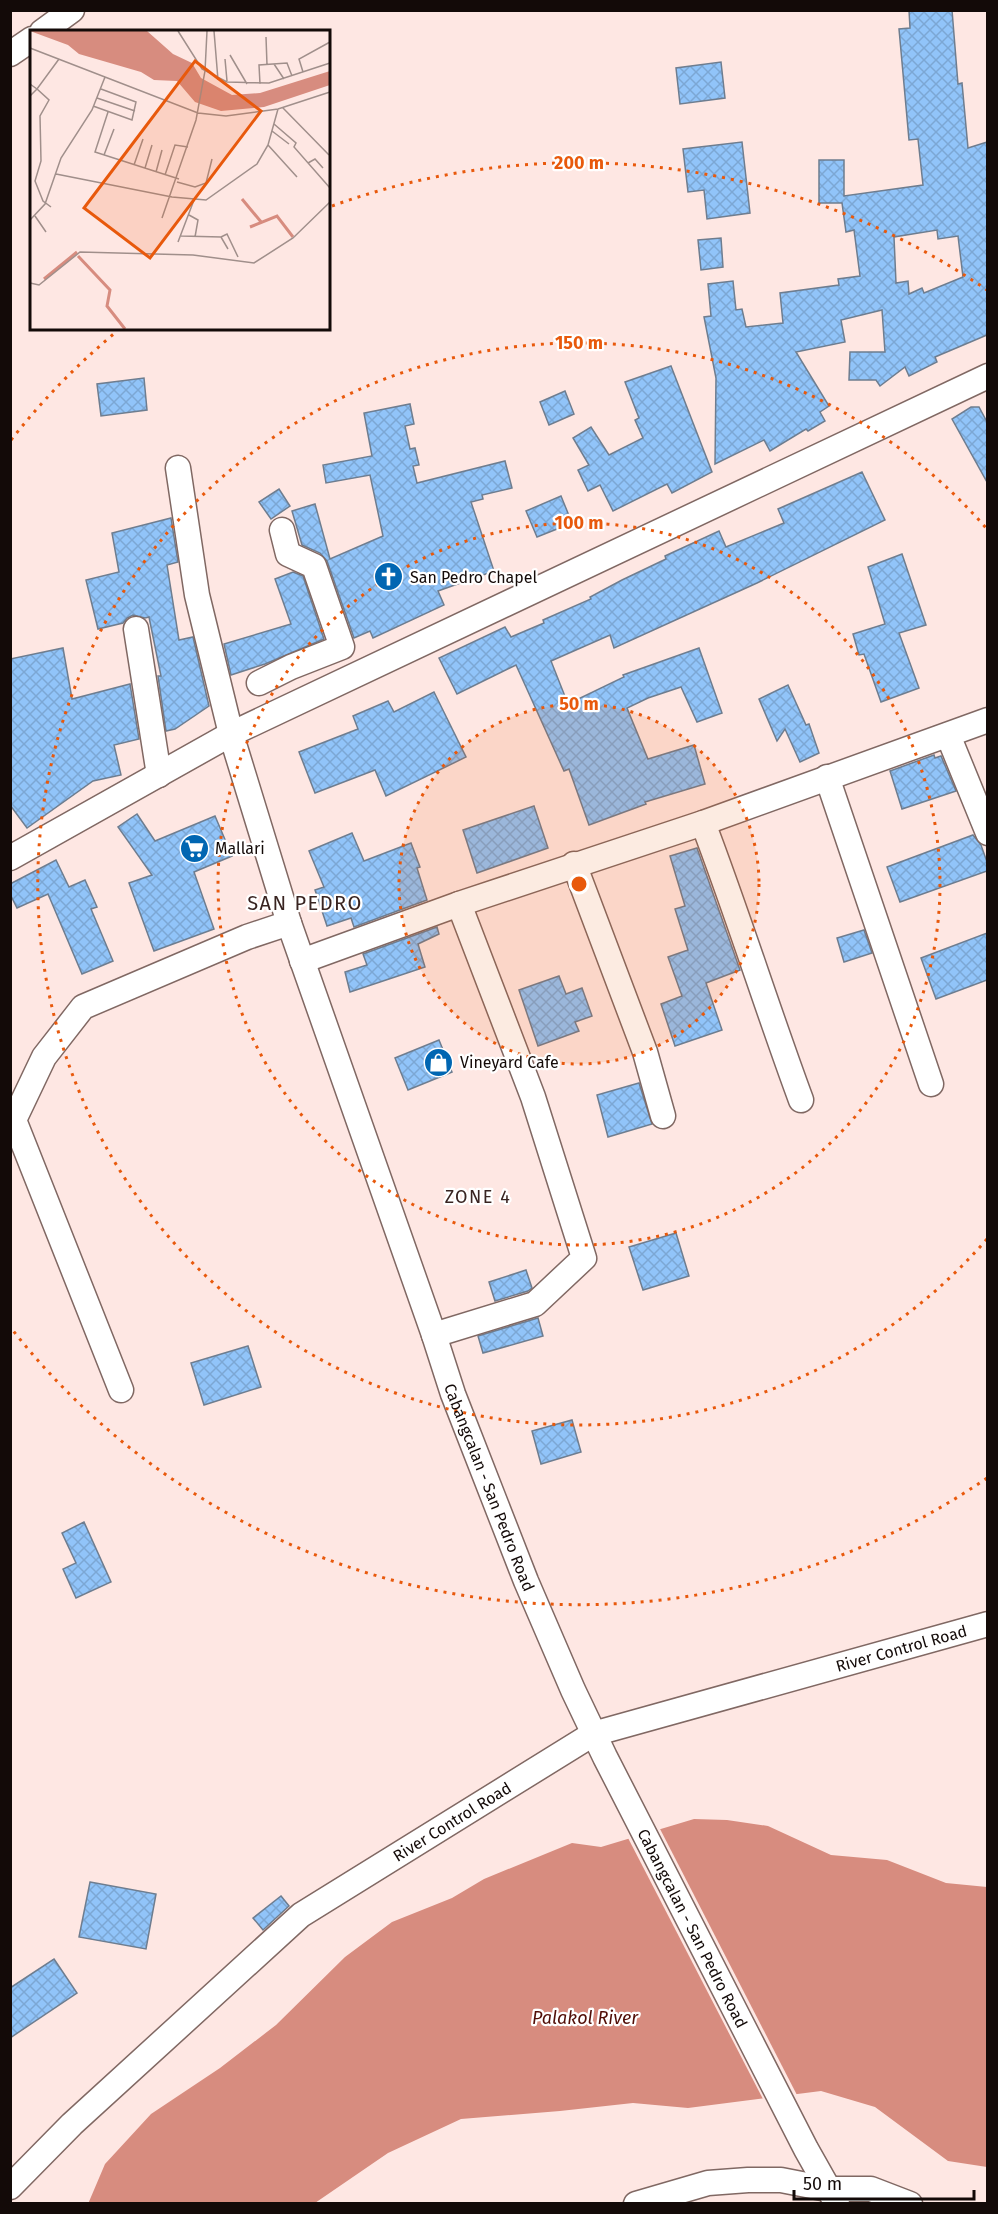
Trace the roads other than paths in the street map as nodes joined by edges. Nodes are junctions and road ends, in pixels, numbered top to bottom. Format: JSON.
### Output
{"nodes":[{"id":1,"x":72,"y":10,"type":"edge"},
{"id":2,"x":45,"y":30,"type":"edge"},
{"id":3,"x":30,"y":40,"type":"edge"},
{"id":4,"x":10,"y":54,"type":"edge"},
{"id":5,"x":987,"y":376,"type":"edge"},
{"id":6,"x":178,"y":468,"type":"dead end"},
{"id":7,"x":282,"y":530,"type":"dead end"},
{"id":8,"x":136,"y":629,"type":"dead end"},
{"id":9,"x":291,"y":667,"type":"junction"},
{"id":10,"x":259,"y":682,"type":"dead end"},
{"id":11,"x":299,"y":701,"type":"junction"},
{"id":12,"x":987,"y":720,"type":"edge"},
{"id":13,"x":231,"y":734,"type":"junction"},
{"id":14,"x":948,"y":735,"type":"junction"},
{"id":15,"x":159,"y":775,"type":"junction"},
{"id":16,"x":827,"y":777,"type":"junction"},
{"id":17,"x":703,"y":823,"type":"junction"},
{"id":18,"x":987,"y":833,"type":"edge"},
{"id":19,"x":10,"y":858,"type":"edge"},
{"id":20,"x":574,"y":864,"type":"junction"},
{"id":21,"x":459,"y":904,"type":"junction"},
{"id":22,"x":289,"y":923,"type":"junction"},
{"id":23,"x":302,"y":962,"type":"junction"},
{"id":24,"x":931,"y":1084,"type":"dead end"},
{"id":25,"x":801,"y":1100,"type":"dead end"},
{"id":26,"x":663,"y":1116,"type":"dead end"},
{"id":27,"x":434,"y":1335,"type":"junction"},
{"id":28,"x":121,"y":1390,"type":"dead end"},
{"id":29,"x":987,"y":1624,"type":"edge"},
{"id":30,"x":593,"y":1734,"type":"junction"},
{"id":31,"x":10,"y":2187,"type":"edge"},
{"id":32,"x":832,"y":2196,"type":"edge"},
{"id":33,"x":638,"y":2203,"type":"edge"},
{"id":34,"x":910,"y":2204,"type":"edge"}],
"edges":[{"from":1,"to":2,"type":"street"},
{"from":3,"to":4,"type":"street"},
{"from":5,"to":11,"type":"street"},
{"from":6,"to":13,"type":"street","name":"Cabangcalan - San Pedro Road"},
{"from":7,"to":9,"type":"street"},
{"from":8,"to":15,"type":"street"},
{"from":9,"to":10,"type":"street"},
{"from":9,"to":11,"type":"street"},
{"from":11,"to":13,"type":"street"},
{"from":12,"to":14,"type":"street"},
{"from":13,"to":15,"type":"street"},
{"from":13,"to":22,"type":"street","name":"Cabangcalan - San Pedro Road"},
{"from":14,"to":16,"type":"street"},
{"from":14,"to":18,"type":"street"},
{"from":15,"to":19,"type":"street"},
{"from":16,"to":17,"type":"street"},
{"from":16,"to":24,"type":"street"},
{"from":17,"to":20,"type":"street"},
{"from":17,"to":25,"type":"street"},
{"from":20,"to":21,"type":"street"},
{"from":20,"to":26,"type":"street"},
{"from":21,"to":23,"type":"street"},
{"from":21,"to":27,"type":"street"},
{"from":22,"to":23,"type":"street","name":"Cabangcalan - San Pedro Road"},
{"from":22,"to":28,"type":"street"},
{"from":23,"to":27,"type":"street","name":"Cabangcalan - San Pedro Road"},
{"from":27,"to":30,"type":"street","name":"Cabangcalan - San Pedro Road"},
{"from":29,"to":30,"type":"street","name":"River Control Road"},
{"from":30,"to":31,"type":"street","name":"River Control Road"},
{"from":30,"to":32,"type":"street","name":"Cabangcalan - San Pedro Road"},
{"from":32,"to":33,"type":"street"},
{"from":32,"to":34,"type":"street"}]}
